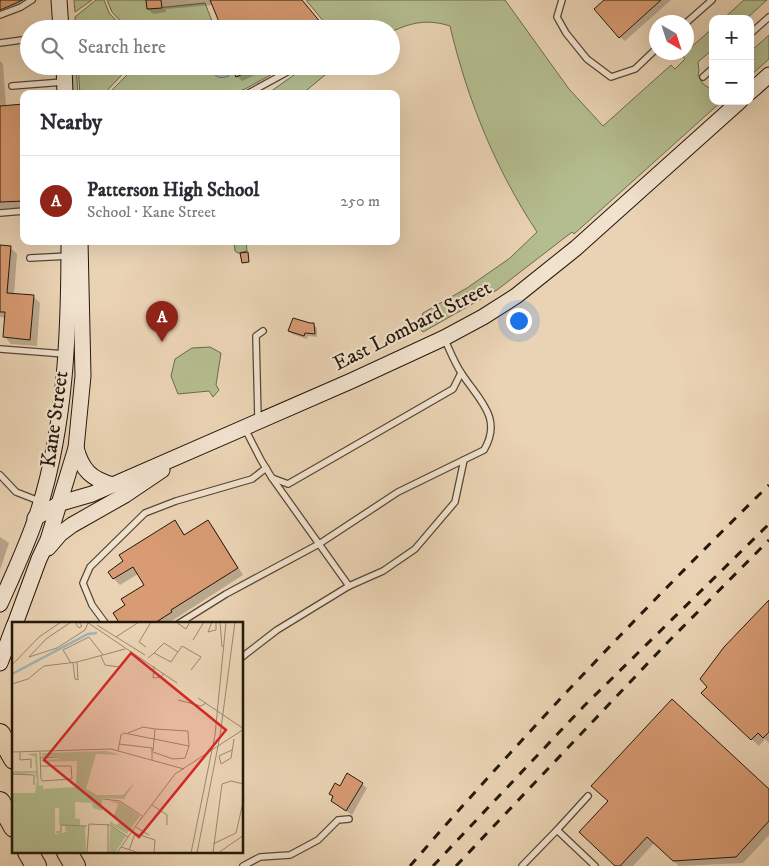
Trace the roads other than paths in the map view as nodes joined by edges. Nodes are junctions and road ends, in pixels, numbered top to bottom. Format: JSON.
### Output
{"nodes":[{"id":1,"x":32,"y":0,"type":"edge"},
{"id":2,"x":59,"y":0,"type":"edge"},
{"id":3,"x":562,"y":0,"type":"edge"},
{"id":4,"x":712,"y":0,"type":"edge"},
{"id":5,"x":0,"y":15,"type":"edge"},
{"id":6,"x":694,"y":16,"type":"edge"},
{"id":7,"x":769,"y":17,"type":"edge"},
{"id":8,"x":60,"y":20,"type":"edge"},
{"id":9,"x":754,"y":30,"type":"edge"},
{"id":10,"x":20,"y":40,"type":"edge"},
{"id":11,"x":0,"y":42,"type":"edge"},
{"id":12,"x":649,"y":56,"type":"edge"},
{"id":13,"x":709,"y":72,"type":"edge"},
{"id":14,"x":64,"y":75,"type":"edge"},
{"id":15,"x":282,"y":75,"type":"edge"},
{"id":16,"x":769,"y":75,"type":"edge"},
{"id":17,"x":703,"y":77,"type":"dead end"},
{"id":18,"x":12,"y":86,"type":"dead end"},
{"id":19,"x":65,"y":88,"type":"edge"},
{"id":20,"x":754,"y":88,"type":"edge"},
{"id":21,"x":254,"y":90,"type":"edge"},
{"id":22,"x":736,"y":105,"type":"edge"},
{"id":23,"x":20,"y":211,"type":"edge"},
{"id":24,"x":0,"y":213,"type":"edge"},
{"id":25,"x":80,"y":245,"type":"edge"},
{"id":26,"x":69,"y":249,"type":"edge"},
{"id":27,"x":30,"y":258,"type":"dead end"},
{"id":28,"x":263,"y":331,"type":"dead end"},
{"id":29,"x":444,"y":338,"type":"junction"},
{"id":30,"x":0,"y":349,"type":"edge"},
{"id":31,"x":65,"y":354,"type":"junction"},
{"id":32,"x":461,"y":373,"type":"junction"},
{"id":33,"x":258,"y":421,"type":"junction"},
{"id":34,"x":244,"y":427,"type":"junction"},
{"id":35,"x":76,"y":448,"type":"junction"},
{"id":36,"x":191,"y":450,"type":"junction"},
{"id":37,"x":464,"y":460,"type":"junction"},
{"id":38,"x":266,"y":468,"type":"junction"},
{"id":39,"x":0,"y":475,"type":"edge"},
{"id":40,"x":272,"y":478,"type":"junction"},
{"id":41,"x":45,"y":485,"type":"junction"},
{"id":42,"x":113,"y":485,"type":"junction"},
{"id":43,"x":41,"y":502,"type":"junction"},
{"id":44,"x":60,"y":502,"type":"junction"},
{"id":45,"x":101,"y":508,"type":"junction"},
{"id":46,"x":35,"y":518,"type":"junction"},
{"id":47,"x":319,"y":544,"type":"junction"},
{"id":48,"x":39,"y":559,"type":"junction"},
{"id":49,"x":349,"y":586,"type":"junction"},
{"id":50,"x":0,"y":604,"type":"edge"},
{"id":51,"x":15,"y":622,"type":"edge"},
{"id":52,"x":105,"y":622,"type":"edge"},
{"id":53,"x":181,"y":622,"type":"edge"},
{"id":54,"x":12,"y":630,"type":"edge"},
{"id":55,"x":244,"y":656,"type":"edge"},
{"id":56,"x":0,"y":663,"type":"edge"},
{"id":57,"x":0,"y":734,"type":"edge"},
{"id":58,"x":12,"y":755,"type":"edge"},
{"id":59,"x":588,"y":796,"type":"dead end"},
{"id":60,"x":0,"y":802,"type":"edge"},
{"id":61,"x":349,"y":819,"type":"dead end"},
{"id":62,"x":12,"y":823,"type":"edge"},
{"id":63,"x":558,"y":830,"type":"junction"},
{"id":64,"x":29,"y":854,"type":"edge"},
{"id":65,"x":68,"y":854,"type":"edge"},
{"id":66,"x":36,"y":866,"type":"edge"},
{"id":67,"x":75,"y":866,"type":"edge"},
{"id":68,"x":243,"y":866,"type":"edge"},
{"id":69,"x":522,"y":866,"type":"edge"},
{"id":70,"x":595,"y":866,"type":"edge"}],
"edges":[{"from":1,"to":5,"type":"lane"},
{"from":2,"to":8,"type":"main road"},
{"from":3,"to":12,"type":"lane"},
{"from":4,"to":6,"type":"lane"},
{"from":7,"to":9,"type":"lane"},
{"from":10,"to":11,"type":"lane"},
{"from":13,"to":17,"type":"lane"},
{"from":14,"to":19,"type":"main road"},
{"from":15,"to":21,"type":"lane"},
{"from":16,"to":20,"type":"main road"},
{"from":18,"to":19,"type":"lane"},
{"from":22,"to":29,"type":"main road","name":"East Lombard Street"},
{"from":23,"to":24,"type":"lane"},
{"from":25,"to":35,"type":"main road","name":"Kane Street"},
{"from":26,"to":27,"type":"lane"},
{"from":26,"to":31,"type":"main road","name":"Kane Street"},
{"from":28,"to":33,"type":"lane"},
{"from":29,"to":32,"type":"lane"},
{"from":29,"to":33,"type":"main road","name":"East Lombard Street"},
{"from":30,"to":31,"type":"lane"},
{"from":31,"to":41,"type":"main road","name":"Kane Street"},
{"from":32,"to":37,"type":"lane"},
{"from":32,"to":40,"type":"lane"},
{"from":33,"to":34,"type":"main road","name":"East Lombard Street"},
{"from":34,"to":36,"type":"main road","name":"East Lombard Street"},
{"from":34,"to":38,"type":"lane"},
{"from":35,"to":42,"type":"main road"},
{"from":35,"to":44,"type":"main road","name":"Kane Street"},
{"from":36,"to":42,"type":"main road","name":"East Lombard Street"},
{"from":36,"to":45,"type":"main road","name":"East Lombard Street"},
{"from":37,"to":47,"type":"lane"},
{"from":37,"to":49,"type":"lane"},
{"from":38,"to":40,"type":"lane"},
{"from":38,"to":52,"type":"lane"},
{"from":39,"to":43,"type":"lane"},
{"from":40,"to":47,"type":"lane"},
{"from":41,"to":43,"type":"main road","name":"Kane Street"},
{"from":41,"to":44,"type":"main road"},
{"from":42,"to":44,"type":"main road","name":"East Lombard Street"},
{"from":43,"to":46,"type":"main road","name":"Kane Street"},
{"from":44,"to":45,"type":"main road"},
{"from":44,"to":46,"type":"main road","name":"East Lombard Street"},
{"from":44,"to":48,"type":"main road","name":"Kane Street"},
{"from":45,"to":48,"type":"main road","name":"East Lombard Street"},
{"from":46,"to":50,"type":"main road","name":"Kane Street"},
{"from":47,"to":49,"type":"lane"},
{"from":47,"to":53,"type":"lane"},
{"from":48,"to":51,"type":"main road","name":"Kane Street"},
{"from":49,"to":55,"type":"lane"},
{"from":54,"to":56,"type":"main road","name":"Kane Street"},
{"from":57,"to":58,"type":"highway"},
{"from":59,"to":63,"type":"lane"},
{"from":60,"to":62,"type":"highway"},
{"from":61,"to":68,"type":"lane"},
{"from":63,"to":69,"type":"lane"},
{"from":63,"to":70,"type":"lane"},
{"from":64,"to":66,"type":"highway"},
{"from":65,"to":67,"type":"highway"}]}
